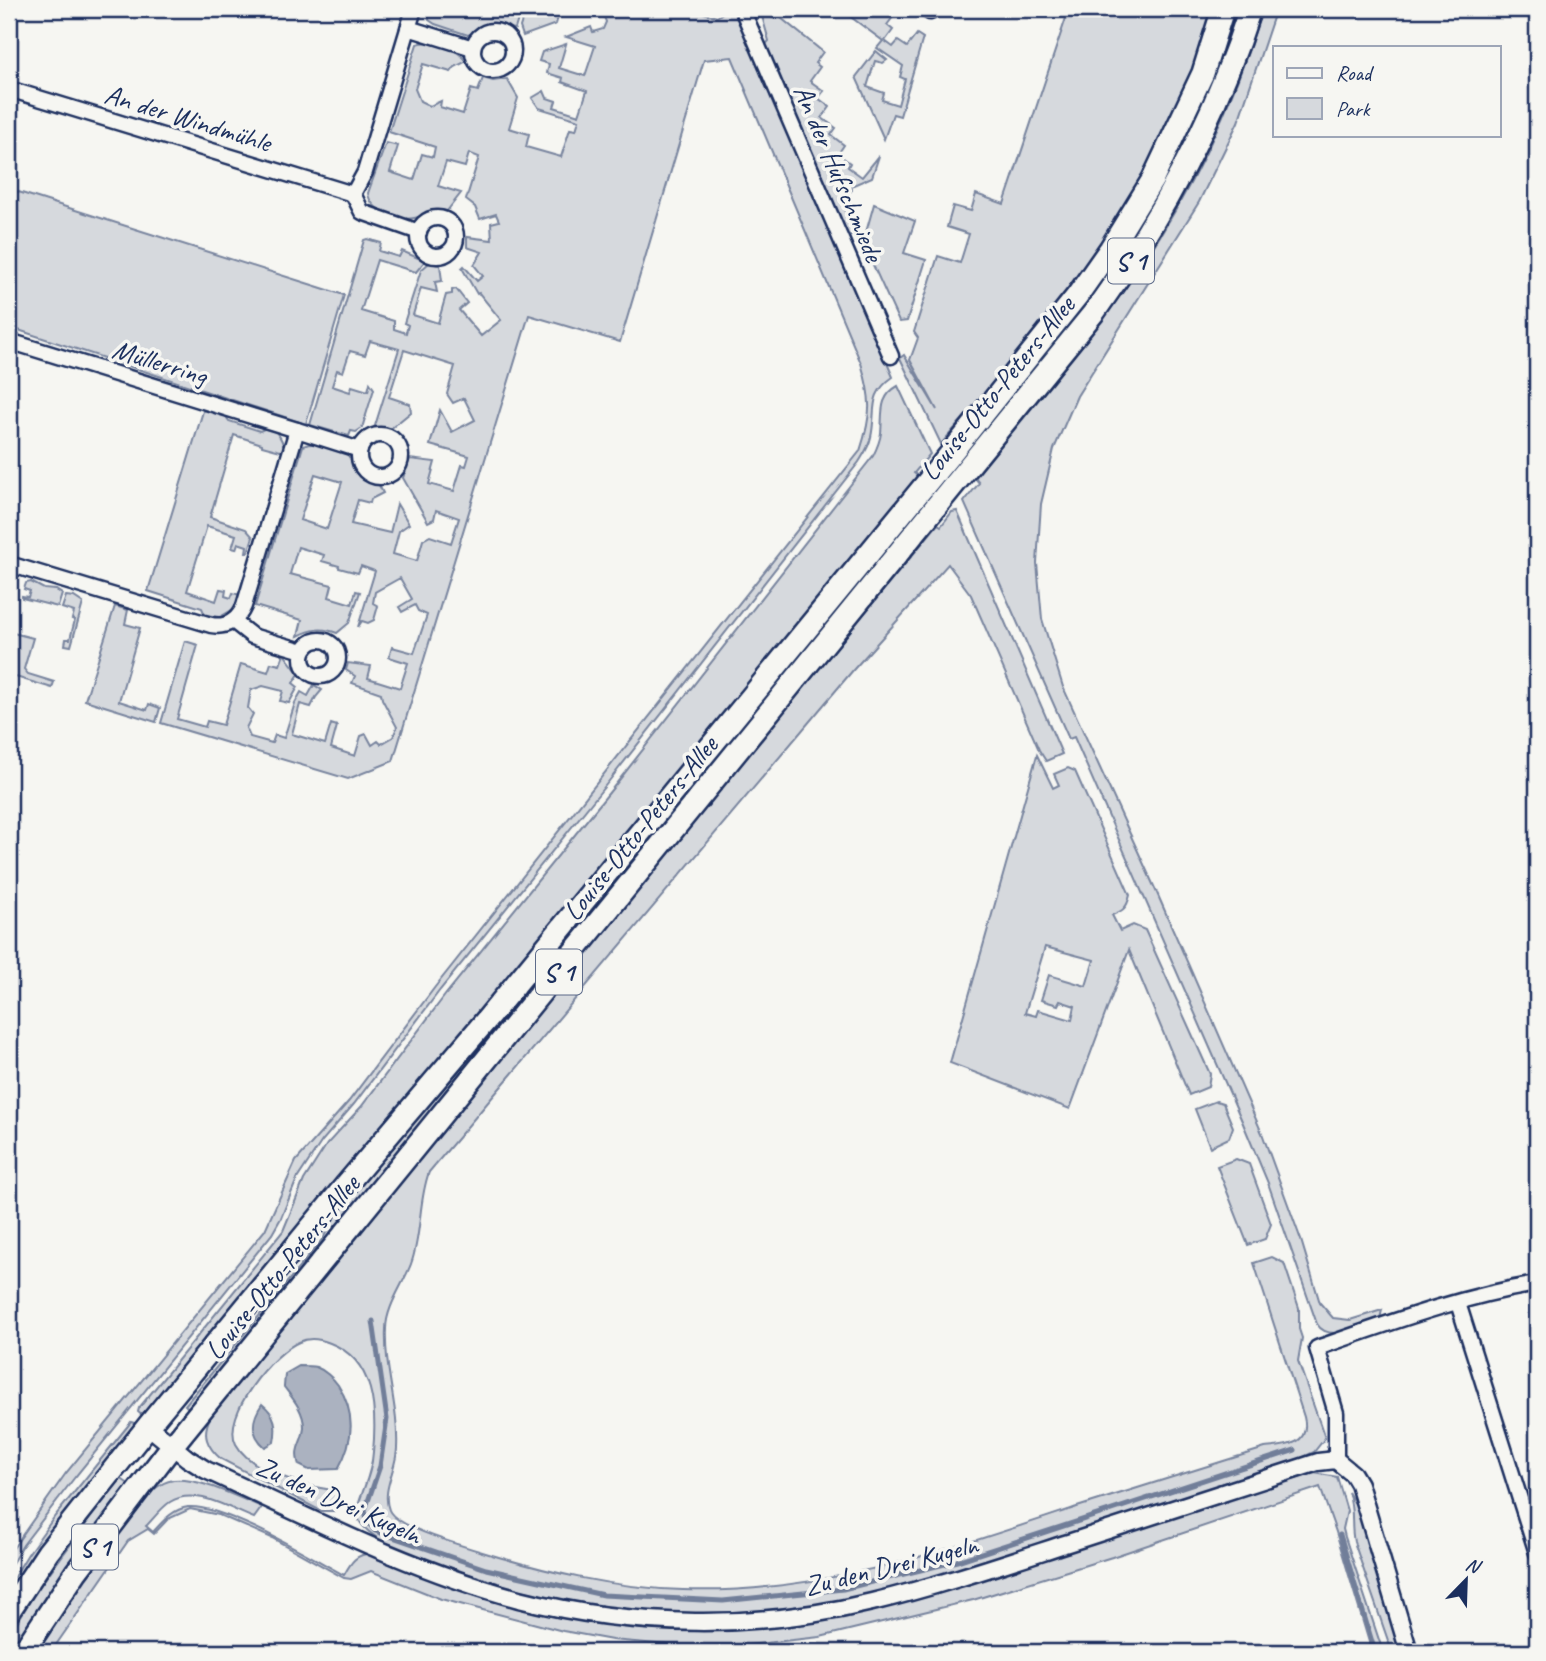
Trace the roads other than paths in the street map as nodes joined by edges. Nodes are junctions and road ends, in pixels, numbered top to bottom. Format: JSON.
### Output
{"nodes":[{"id":1,"x":414,"y":9,"type":"edge"},
{"id":2,"x":742,"y":9,"type":"edge"},
{"id":3,"x":1223,"y":9,"type":"edge"},
{"id":4,"x":1250,"y":9,"type":"edge"},
{"id":5,"x":408,"y":28,"type":"junction"},
{"id":6,"x":474,"y":48,"type":"dead end"},
{"id":7,"x":9,"y":89,"type":"edge"},
{"id":8,"x":353,"y":194,"type":"junction"},
{"id":9,"x":419,"y":232,"type":"dead end"},
{"id":10,"x":9,"y":341,"type":"edge"},
{"id":11,"x":891,"y":356,"type":"dead end"},
{"id":12,"x":296,"y":430,"type":"junction"},
{"id":13,"x":360,"y":450,"type":"dead end"},
{"id":14,"x":9,"y":564,"type":"edge"},
{"id":15,"x":233,"y":621,"type":"junction"},
{"id":16,"x":303,"y":651,"type":"dead end"},
{"id":17,"x":1537,"y":1284,"type":"edge"},
{"id":18,"x":1458,"y":1303,"type":"junction"},
{"id":19,"x":148,"y":1426,"type":"junction"},
{"id":20,"x":172,"y":1446,"type":"junction"},
{"id":21,"x":1336,"y":1460,"type":"junction"},
{"id":22,"x":1537,"y":1553,"type":"edge"},
{"id":23,"x":9,"y":1611,"type":"edge"},
{"id":24,"x":23,"y":1652,"type":"edge"},
{"id":25,"x":1409,"y":1652,"type":"edge"}],
"edges":[{"from":1,"to":5,"type":"street"},
{"from":2,"to":11,"type":"street","name":"An der Hufschmiede"},
{"from":3,"to":19,"type":"main road","name":"Louise-Otto-Peters-Allee","number":"S 1"},
{"from":4,"to":20,"type":"main road","name":"Louise-Otto-Peters-Allee","number":"S 1"},
{"from":5,"to":6,"type":"street"},
{"from":5,"to":8,"type":"street"},
{"from":7,"to":8,"type":"street","name":"An der Windmühle"},
{"from":8,"to":9,"type":"street","name":"An der Windmühle"},
{"from":10,"to":12,"type":"street","name":"Müllerring"},
{"from":12,"to":13,"type":"street","name":"Müllerring"},
{"from":12,"to":15,"type":"street"},
{"from":14,"to":15,"type":"street"},
{"from":15,"to":16,"type":"street"},
{"from":17,"to":18,"type":"street"},
{"from":18,"to":21,"type":"street"},
{"from":18,"to":22,"type":"street"},
{"from":19,"to":20,"type":"street","name":"Zu den Drei Kugeln"},
{"from":19,"to":23,"type":"main road","name":"Louise-Otto-Peters-Allee","number":"S 1"},
{"from":20,"to":21,"type":"street","name":"Zu den Drei Kugeln"},
{"from":20,"to":24,"type":"main road","name":"Louise-Otto-Peters-Allee","number":"S 1"},
{"from":21,"to":25,"type":"street"}]}
